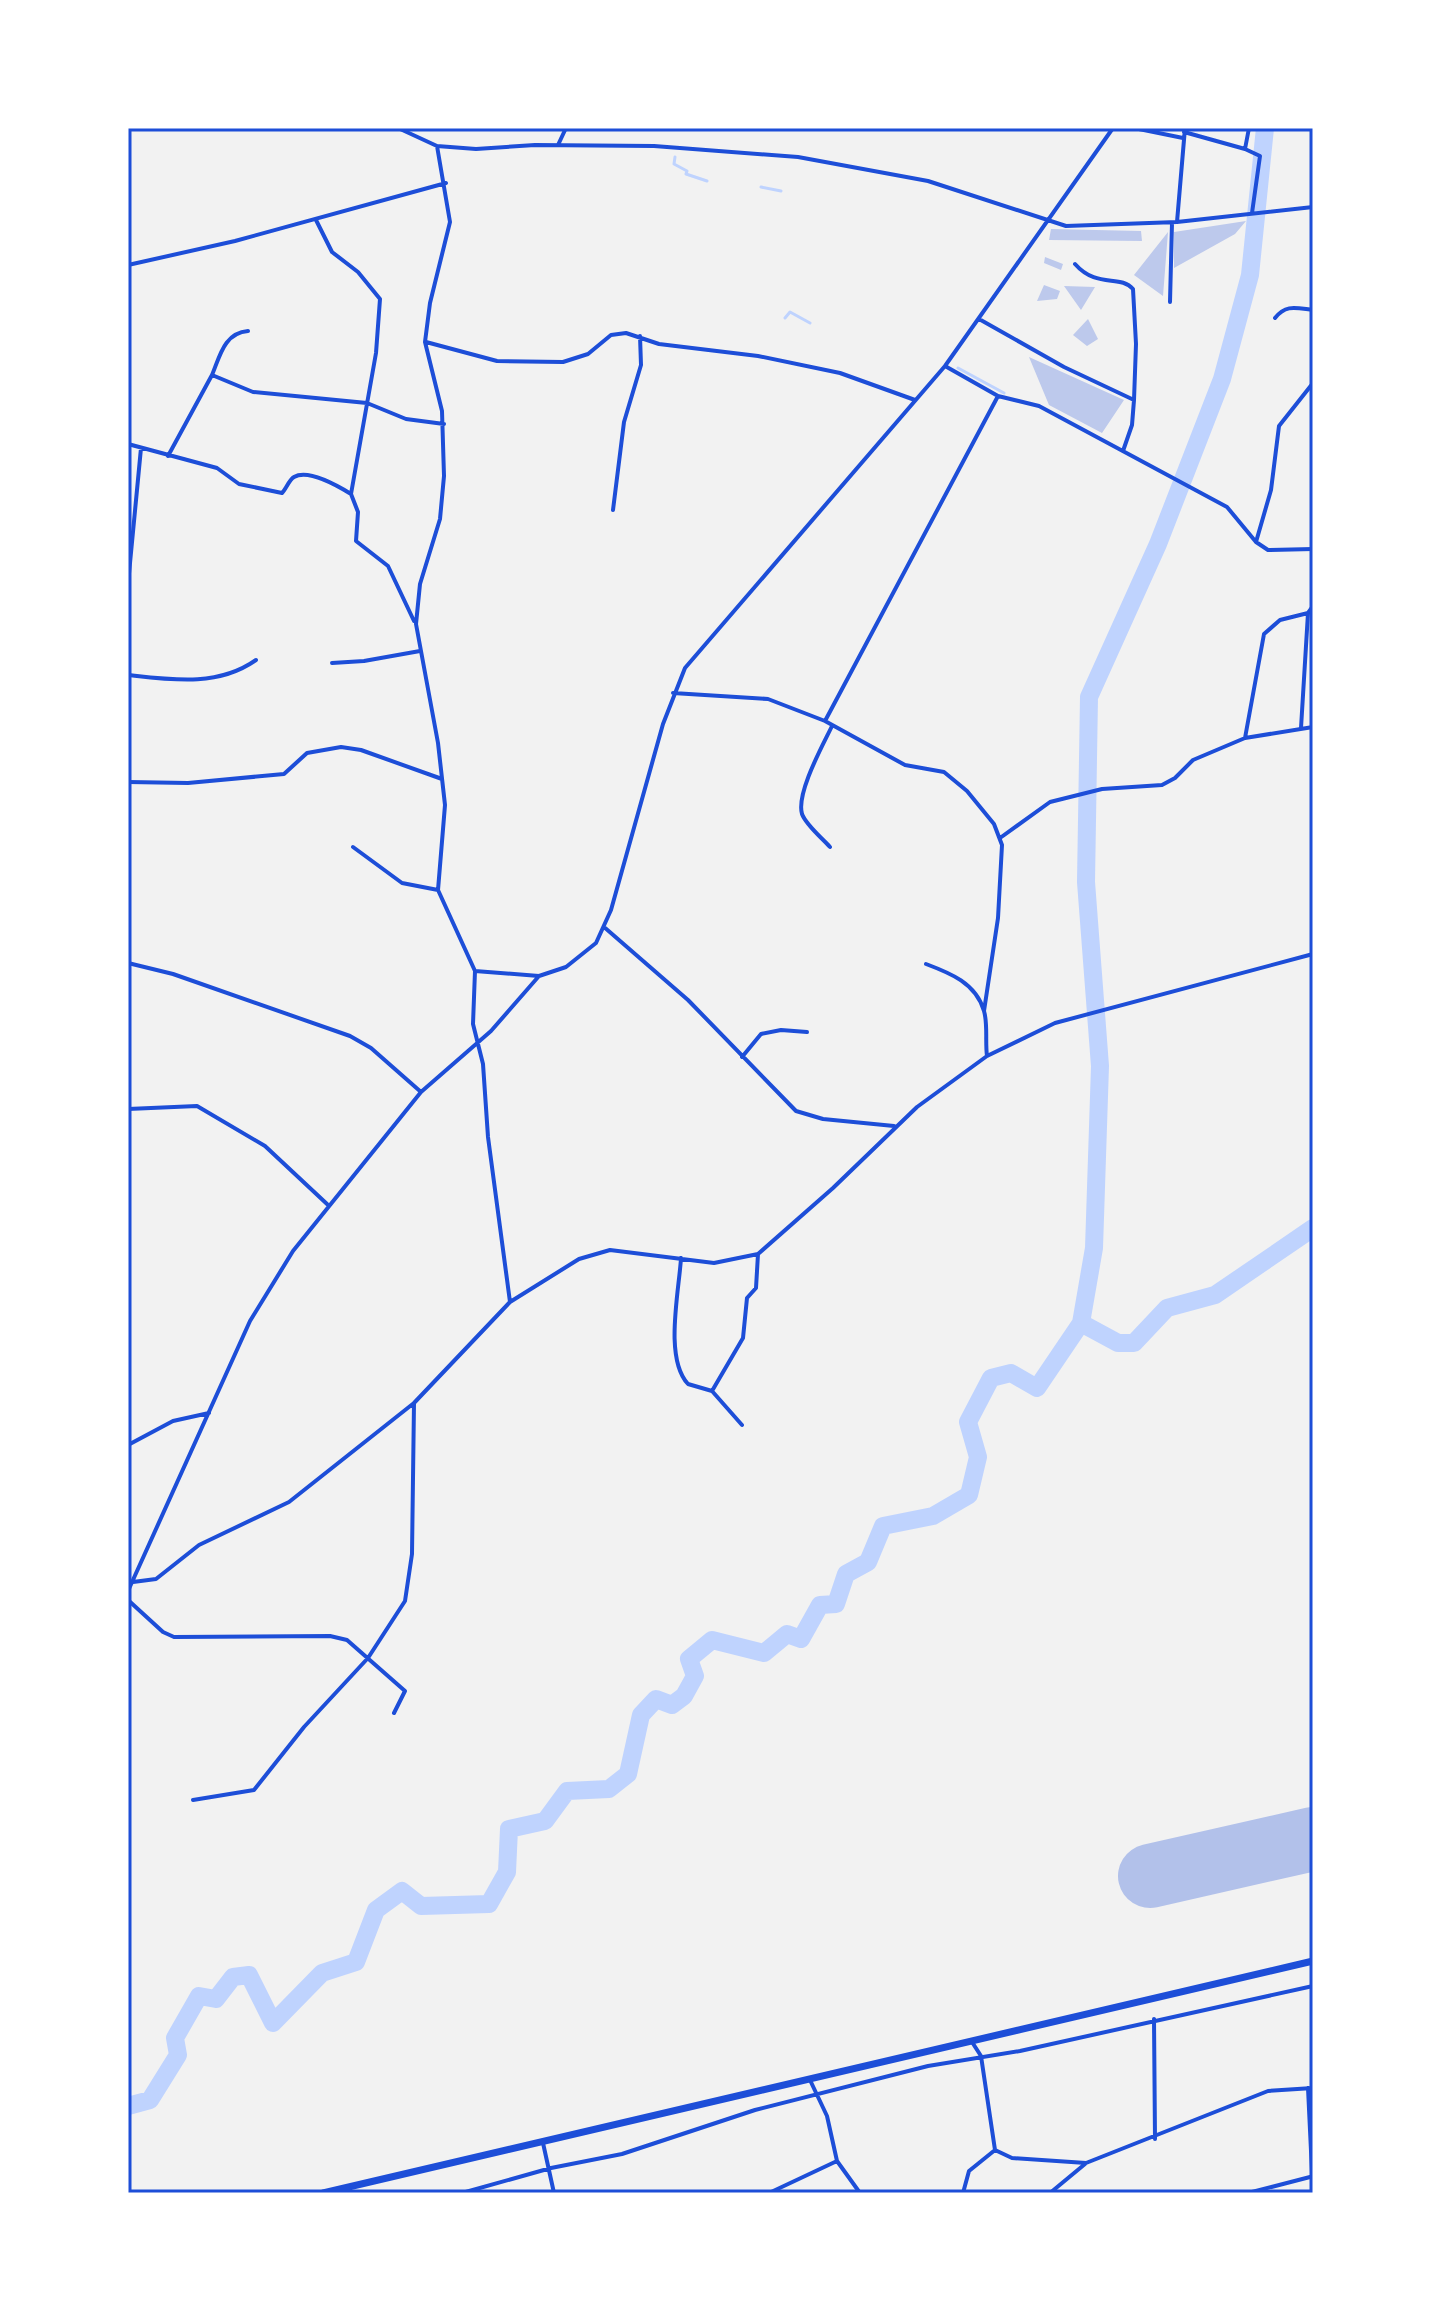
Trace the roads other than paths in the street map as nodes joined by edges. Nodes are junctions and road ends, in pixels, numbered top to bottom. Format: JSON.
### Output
{"nodes":[{"id":1,"x":398,"y":128,"type":"edge"},
{"id":2,"x":566,"y":128,"type":"edge"},
{"id":3,"x":1113,"y":128,"type":"edge"},
{"id":4,"x":1134,"y":128,"type":"edge"},
{"id":5,"x":1249,"y":128,"type":"edge"},
{"id":6,"x":1185,"y":130,"type":"edge"},
{"id":7,"x":1183,"y":138,"type":"junction"},
{"id":8,"x":558,"y":145,"type":"junction"},
{"id":9,"x":437,"y":146,"type":"junction"},
{"id":10,"x":1245,"y":149,"type":"junction"},
{"id":11,"x":446,"y":183,"type":"junction"},
{"id":12,"x":1313,"y":207,"type":"edge"},
{"id":13,"x":1253,"y":213,"type":"junction"},
{"id":14,"x":316,"y":219,"type":"junction"},
{"id":15,"x":1047,"y":222,"type":"junction"},
{"id":16,"x":1174,"y":222,"type":"junction"},
{"id":17,"x":1075,"y":264,"type":"dead end"},
{"id":18,"x":128,"y":265,"type":"edge"},
{"id":19,"x":1170,"y":302,"type":"dead end"},
{"id":20,"x":1313,"y":310,"type":"edge"},
{"id":21,"x":1275,"y":318,"type":"dead end"},
{"id":22,"x":979,"y":319,"type":"junction"},
{"id":23,"x":248,"y":331,"type":"dead end"},
{"id":24,"x":640,"y":336,"type":"junction"},
{"id":25,"x":425,"y":342,"type":"junction"},
{"id":26,"x":945,"y":366,"type":"junction"},
{"id":27,"x":212,"y":375,"type":"junction"},
{"id":28,"x":1313,"y":383,"type":"edge"},
{"id":29,"x":998,"y":396,"type":"junction"},
{"id":30,"x":915,"y":400,"type":"junction"},
{"id":31,"x":1134,"y":400,"type":"junction"},
{"id":32,"x":367,"y":403,"type":"junction"},
{"id":33,"x":444,"y":424,"type":"junction"},
{"id":34,"x":128,"y":444,"type":"edge"},
{"id":35,"x":141,"y":448,"type":"junction"},
{"id":36,"x":1123,"y":451,"type":"junction"},
{"id":37,"x":168,"y":456,"type":"junction"},
{"id":38,"x":351,"y":494,"type":"junction"},
{"id":39,"x":613,"y":510,"type":"dead end"},
{"id":40,"x":1256,"y":542,"type":"junction"},
{"id":41,"x":1313,"y":549,"type":"edge"},
{"id":42,"x":128,"y":584,"type":"edge"},
{"id":43,"x":1313,"y":606,"type":"edge"},
{"id":44,"x":1308,"y":613,"type":"junction"},
{"id":45,"x":416,"y":624,"type":"junction"},
{"id":46,"x":420,"y":651,"type":"junction"},
{"id":47,"x":256,"y":660,"type":"dead end"},
{"id":48,"x":332,"y":663,"type":"dead end"},
{"id":49,"x":128,"y":675,"type":"edge"},
{"id":50,"x":673,"y":693,"type":"junction"},
{"id":51,"x":825,"y":721,"type":"junction"},
{"id":52,"x":832,"y":726,"type":"junction"},
{"id":53,"x":1313,"y":727,"type":"edge"},
{"id":54,"x":1301,"y":728,"type":"junction"},
{"id":55,"x":1245,"y":738,"type":"junction"},
{"id":56,"x":442,"y":779,"type":"junction"},
{"id":57,"x":128,"y":782,"type":"edge"},
{"id":58,"x":1000,"y":838,"type":"junction"},
{"id":59,"x":353,"y":847,"type":"dead end"},
{"id":60,"x":830,"y":847,"type":"dead end"},
{"id":61,"x":438,"y":890,"type":"junction"},
{"id":62,"x":604,"y":927,"type":"junction"},
{"id":63,"x":1313,"y":954,"type":"edge"},
{"id":64,"x":128,"y":963,"type":"edge"},
{"id":65,"x":926,"y":964,"type":"dead end"},
{"id":66,"x":475,"y":971,"type":"junction"},
{"id":67,"x":539,"y":976,"type":"junction"},
{"id":68,"x":984,"y":1011,"type":"junction"},
{"id":69,"x":807,"y":1032,"type":"dead end"},
{"id":70,"x":478,"y":1042,"type":"junction"},
{"id":71,"x":987,"y":1056,"type":"junction"},
{"id":72,"x":742,"y":1058,"type":"junction"},
{"id":73,"x":421,"y":1092,"type":"junction"},
{"id":74,"x":128,"y":1109,"type":"edge"},
{"id":75,"x":895,"y":1126,"type":"junction"},
{"id":76,"x":328,"y":1205,"type":"junction"},
{"id":77,"x":758,"y":1254,"type":"junction"},
{"id":78,"x":681,"y":1258,"type":"junction"},
{"id":79,"x":510,"y":1302,"type":"junction"},
{"id":80,"x":712,"y":1391,"type":"junction"},
{"id":81,"x":414,"y":1403,"type":"junction"},
{"id":82,"x":209,"y":1413,"type":"junction"},
{"id":83,"x":742,"y":1425,"type":"dead end"},
{"id":84,"x":128,"y":1445,"type":"edge"},
{"id":85,"x":133,"y":1582,"type":"junction"},
{"id":86,"x":128,"y":1591,"type":"edge"},
{"id":87,"x":128,"y":1600,"type":"edge"},
{"id":88,"x":368,"y":1658,"type":"junction"},
{"id":89,"x":394,"y":1713,"type":"dead end"},
{"id":90,"x":193,"y":1800,"type":"dead end"},
{"id":91,"x":1313,"y":1961,"type":"edge"},
{"id":92,"x":1313,"y":1986,"type":"edge"},
{"id":93,"x":1154,"y":2019,"type":"junction"},
{"id":94,"x":971,"y":2040,"type":"junction"},
{"id":95,"x":981,"y":2056,"type":"junction"},
{"id":96,"x":809,"y":2078,"type":"junction"},
{"id":97,"x":1310,"y":2088,"type":"edge"},
{"id":98,"x":817,"y":2096,"type":"junction"},
{"id":99,"x":1155,"y":2139,"type":"junction"},
{"id":100,"x":542,"y":2141,"type":"junction"},
{"id":101,"x":995,"y":2150,"type":"junction"},
{"id":102,"x":837,"y":2161,"type":"junction"},
{"id":103,"x":1086,"y":2163,"type":"junction"},
{"id":104,"x":1311,"y":2164,"type":"edge"},
{"id":105,"x":551,"y":2168,"type":"junction"},
{"id":106,"x":1310,"y":2177,"type":"junction"},
{"id":107,"x":325,"y":2193,"type":"edge"},
{"id":108,"x":462,"y":2193,"type":"edge"},
{"id":109,"x":554,"y":2193,"type":"edge"},
{"id":110,"x":769,"y":2193,"type":"edge"},
{"id":111,"x":860,"y":2193,"type":"edge"},
{"id":112,"x":963,"y":2193,"type":"edge"},
{"id":113,"x":1050,"y":2193,"type":"edge"},
{"id":114,"x":1248,"y":2193,"type":"edge"},
{"id":115,"x":1313,"y":2193,"type":"edge"}],
"edges":[{"from":1,"to":9,"type":"street"},
{"from":2,"to":8,"type":"street"},
{"from":3,"to":15,"type":"street"},
{"from":4,"to":7,"type":"street"},
{"from":5,"to":10,"type":"street"},
{"from":6,"to":7,"type":"street"},
{"from":6,"to":10,"type":"street"},
{"from":7,"to":16,"type":"street"},
{"from":8,"to":9,"type":"street"},
{"from":8,"to":15,"type":"street"},
{"from":9,"to":11,"type":"street"},
{"from":10,"to":13,"type":"street"},
{"from":11,"to":14,"type":"street"},
{"from":11,"to":25,"type":"street"},
{"from":12,"to":13,"type":"street"},
{"from":13,"to":16,"type":"street"},
{"from":14,"to":18,"type":"street"},
{"from":14,"to":32,"type":"street"},
{"from":15,"to":16,"type":"street"},
{"from":15,"to":22,"type":"street"},
{"from":16,"to":19,"type":"street"},
{"from":17,"to":31,"type":"street"},
{"from":20,"to":21,"type":"street"},
{"from":22,"to":26,"type":"street"},
{"from":22,"to":31,"type":"street"},
{"from":23,"to":27,"type":"street"},
{"from":24,"to":25,"type":"street"},
{"from":24,"to":30,"type":"street"},
{"from":24,"to":39,"type":"street"},
{"from":25,"to":33,"type":"street"},
{"from":26,"to":29,"type":"street"},
{"from":26,"to":30,"type":"street"},
{"from":27,"to":32,"type":"street"},
{"from":27,"to":37,"type":"street"},
{"from":28,"to":40,"type":"street"},
{"from":29,"to":36,"type":"street"},
{"from":29,"to":51,"type":"street"},
{"from":30,"to":50,"type":"street"},
{"from":31,"to":36,"type":"street"},
{"from":32,"to":33,"type":"street"},
{"from":32,"to":38,"type":"street"},
{"from":33,"to":45,"type":"street"},
{"from":34,"to":35,"type":"street"},
{"from":35,"to":37,"type":"street"},
{"from":35,"to":42,"type":"street"},
{"from":36,"to":40,"type":"street"},
{"from":37,"to":38,"type":"street"},
{"from":38,"to":45,"type":"street"},
{"from":40,"to":41,"type":"street"},
{"from":43,"to":44,"type":"street"},
{"from":44,"to":54,"type":"street"},
{"from":44,"to":55,"type":"street"},
{"from":45,"to":46,"type":"street"},
{"from":46,"to":48,"type":"street"},
{"from":46,"to":56,"type":"street"},
{"from":47,"to":49,"type":"street"},
{"from":50,"to":51,"type":"street"},
{"from":50,"to":62,"type":"street"},
{"from":51,"to":52,"type":"street"},
{"from":52,"to":58,"type":"street"},
{"from":52,"to":60,"type":"street"},
{"from":53,"to":54,"type":"street"},
{"from":54,"to":55,"type":"street"},
{"from":55,"to":58,"type":"street"},
{"from":56,"to":57,"type":"street"},
{"from":56,"to":61,"type":"street"},
{"from":58,"to":68,"type":"street"},
{"from":59,"to":61,"type":"street"},
{"from":61,"to":66,"type":"street"},
{"from":62,"to":67,"type":"street"},
{"from":62,"to":72,"type":"street"},
{"from":63,"to":71,"type":"street"},
{"from":64,"to":73,"type":"street"},
{"from":65,"to":68,"type":"street"},
{"from":66,"to":67,"type":"street"},
{"from":66,"to":70,"type":"street"},
{"from":67,"to":70,"type":"street"},
{"from":68,"to":71,"type":"street"},
{"from":69,"to":72,"type":"street"},
{"from":70,"to":73,"type":"street"},
{"from":70,"to":79,"type":"street"},
{"from":71,"to":75,"type":"street"},
{"from":72,"to":75,"type":"street"},
{"from":73,"to":76,"type":"street"},
{"from":74,"to":76,"type":"street"},
{"from":75,"to":77,"type":"street"},
{"from":76,"to":82,"type":"street"},
{"from":77,"to":78,"type":"street"},
{"from":77,"to":80,"type":"street"},
{"from":78,"to":79,"type":"street"},
{"from":78,"to":80,"type":"street"},
{"from":79,"to":81,"type":"street"},
{"from":80,"to":83,"type":"street"},
{"from":81,"to":85,"type":"street"},
{"from":81,"to":88,"type":"street"},
{"from":82,"to":84,"type":"street"},
{"from":82,"to":85,"type":"street"},
{"from":85,"to":86,"type":"street"},
{"from":87,"to":88,"type":"street"},
{"from":88,"to":89,"type":"street"},
{"from":88,"to":90,"type":"street"},
{"from":91,"to":94,"type":"highway"},
{"from":92,"to":93,"type":"street"},
{"from":93,"to":95,"type":"street"},
{"from":93,"to":99,"type":"street"},
{"from":94,"to":95,"type":"street"},
{"from":94,"to":96,"type":"highway"},
{"from":95,"to":98,"type":"street"},
{"from":95,"to":101,"type":"street"},
{"from":96,"to":98,"type":"street"},
{"from":96,"to":100,"type":"highway"},
{"from":97,"to":99,"type":"street"},
{"from":97,"to":104,"type":"street"},
{"from":98,"to":102,"type":"street"},
{"from":98,"to":105,"type":"street"},
{"from":99,"to":103,"type":"street"},
{"from":100,"to":105,"type":"street"},
{"from":100,"to":107,"type":"highway"},
{"from":101,"to":103,"type":"street"},
{"from":101,"to":112,"type":"street"},
{"from":102,"to":110,"type":"street"},
{"from":102,"to":111,"type":"street"},
{"from":103,"to":113,"type":"street"},
{"from":104,"to":106,"type":"street"},
{"from":105,"to":108,"type":"street"},
{"from":105,"to":109,"type":"street"},
{"from":106,"to":114,"type":"street"},
{"from":106,"to":115,"type":"street"}]}
